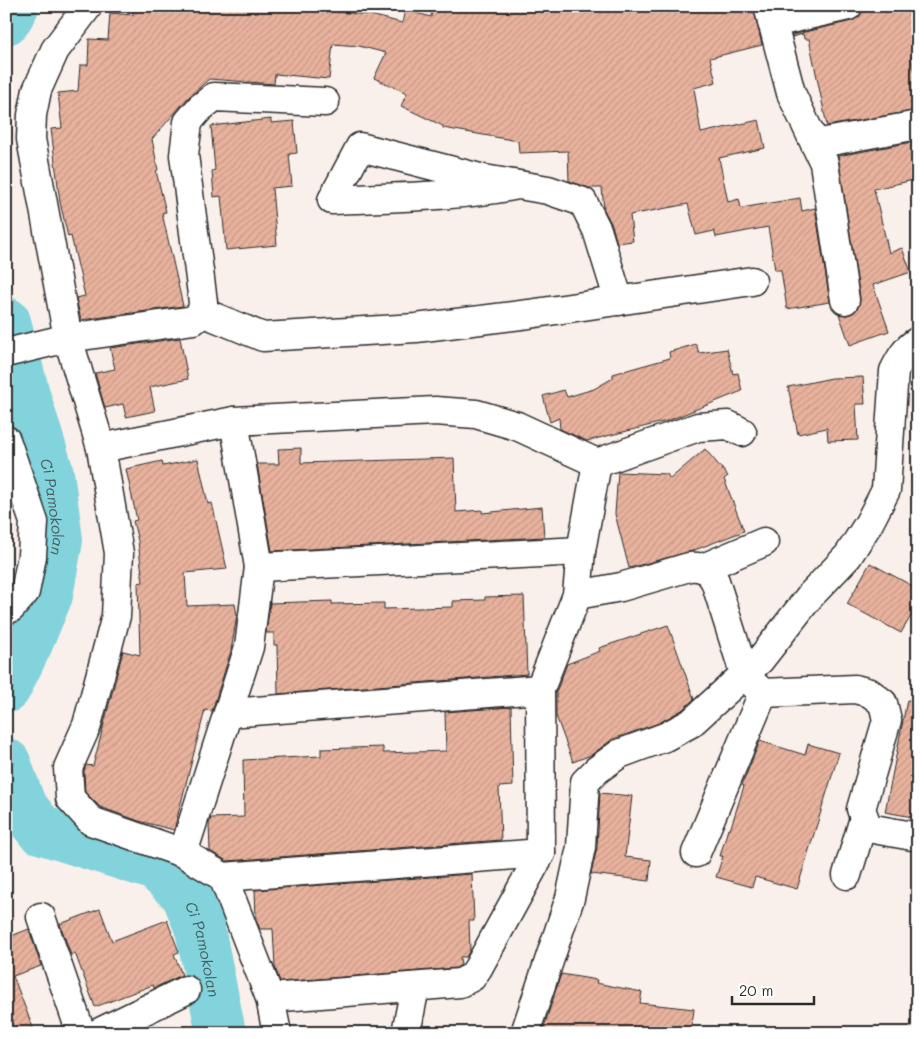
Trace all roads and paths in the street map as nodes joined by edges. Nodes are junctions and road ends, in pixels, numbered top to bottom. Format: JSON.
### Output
{"nodes":[{"id":1,"x":88,"y":6,"type":"edge"},
{"id":2,"x":848,"y":6,"type":"edge"},
{"id":3,"x":770,"y":14,"type":"edge"},
{"id":4,"x":325,"y":102,"type":"dead end"},
{"id":5,"x":918,"y":125,"type":"edge"},
{"id":6,"x":815,"y":144,"type":"junction"},
{"id":7,"x":518,"y":185,"type":"junction"},
{"id":8,"x":752,"y":281,"type":"dead end"},
{"id":9,"x":845,"y":300,"type":"dead end"},
{"id":10,"x":619,"y":301,"type":"junction"},
{"id":11,"x":202,"y":312,"type":"junction"},
{"id":12,"x":68,"y":338,"type":"junction"},
{"id":13,"x":918,"y":341,"type":"edge"},
{"id":14,"x":17,"y":350,"type":"edge"},
{"id":15,"x":234,"y":421,"type":"junction"},
{"id":16,"x":742,"y":432,"type":"dead end"},
{"id":17,"x":6,"y":440,"type":"edge"},
{"id":18,"x":102,"y":448,"type":"junction"},
{"id":19,"x":597,"y":463,"type":"junction"},
{"id":20,"x":764,"y":542,"type":"dead end"},
{"id":21,"x":580,"y":551,"type":"junction"},
{"id":22,"x":259,"y":567,"type":"junction"},
{"id":23,"x":703,"y":568,"type":"junction"},
{"id":24,"x":577,"y":595,"type":"junction"},
{"id":25,"x":6,"y":610,"type":"edge"},
{"id":26,"x":754,"y":684,"type":"junction"},
{"id":27,"x":540,"y":689,"type":"junction"},
{"id":28,"x":229,"y":713,"type":"junction"},
{"id":29,"x":864,"y":818,"type":"junction"},
{"id":30,"x":918,"y":837,"type":"edge"},
{"id":31,"x":183,"y":853,"type":"junction"},
{"id":32,"x":541,"y":853,"type":"junction"},
{"id":33,"x":696,"y":853,"type":"dead end"},
{"id":34,"x":847,"y":875,"type":"dead end"},
{"id":35,"x":223,"y":877,"type":"junction"},
{"id":36,"x":40,"y":917,"type":"dead end"},
{"id":37,"x":415,"y":988,"type":"junction"},
{"id":38,"x":186,"y":990,"type":"dead end"},
{"id":39,"x":270,"y":998,"type":"junction"},
{"id":40,"x":81,"y":1033,"type":"edge"},
{"id":41,"x":98,"y":1033,"type":"edge"},
{"id":42,"x":277,"y":1033,"type":"edge"},
{"id":43,"x":406,"y":1033,"type":"edge"},
{"id":44,"x":525,"y":1033,"type":"edge"}],
"edges":[{"from":1,"to":12,"type":"street"},
{"from":2,"to":3,"type":"street"},
{"from":3,"to":6,"type":"street"},
{"from":4,"to":11,"type":"street"},
{"from":5,"to":6,"type":"street"},
{"from":6,"to":9,"type":"street"},
{"from":7,"to":7,"type":"street"},
{"from":7,"to":10,"type":"street"},
{"from":8,"to":10,"type":"street"},
{"from":10,"to":11,"type":"street"},
{"from":11,"to":12,"type":"street"},
{"from":12,"to":14,"type":"street"},
{"from":12,"to":18,"type":"street"},
{"from":13,"to":26,"type":"street"},
{"from":15,"to":18,"type":"street"},
{"from":15,"to":19,"type":"street"},
{"from":15,"to":22,"type":"street"},
{"from":16,"to":19,"type":"street"},
{"from":17,"to":25,"type":"street"},
{"from":18,"to":31,"type":"street"},
{"from":19,"to":21,"type":"street"},
{"from":20,"to":23,"type":"street"},
{"from":21,"to":22,"type":"street"},
{"from":21,"to":24,"type":"street"},
{"from":22,"to":28,"type":"street"},
{"from":23,"to":24,"type":"street"},
{"from":23,"to":26,"type":"street"},
{"from":24,"to":27,"type":"street"},
{"from":26,"to":29,"type":"street"},
{"from":26,"to":33,"type":"street"},
{"from":26,"to":44,"type":"street"},
{"from":27,"to":28,"type":"street"},
{"from":27,"to":32,"type":"street"},
{"from":28,"to":31,"type":"street"},
{"from":29,"to":30,"type":"street"},
{"from":29,"to":34,"type":"street"},
{"from":31,"to":35,"type":"street"},
{"from":32,"to":35,"type":"street"},
{"from":32,"to":37,"type":"street"},
{"from":35,"to":39,"type":"street"},
{"from":36,"to":40,"type":"street"},
{"from":37,"to":39,"type":"street"},
{"from":37,"to":43,"type":"street"},
{"from":38,"to":41,"type":"street"},
{"from":39,"to":42,"type":"street"}]}
